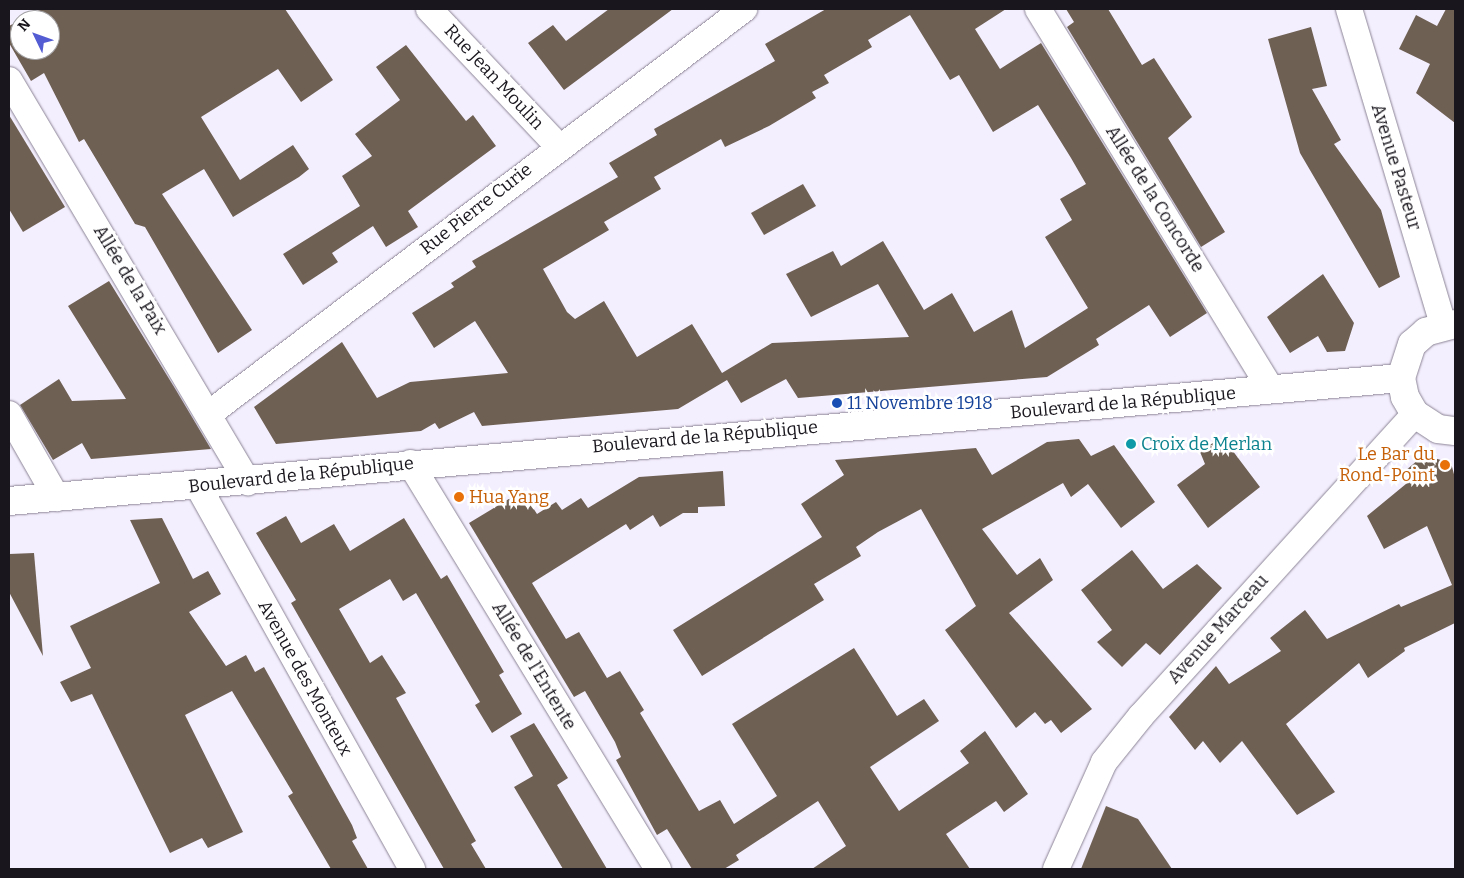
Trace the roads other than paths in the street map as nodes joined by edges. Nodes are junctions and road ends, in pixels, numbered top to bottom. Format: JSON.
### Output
{"nodes":[{"id":1,"x":429,"y":9,"type":"edge"},
{"id":2,"x":744,"y":9,"type":"edge"},
{"id":3,"x":1038,"y":9,"type":"edge"},
{"id":4,"x":1349,"y":9,"type":"edge"},
{"id":5,"x":9,"y":80,"type":"edge"},
{"id":6,"x":558,"y":146,"type":"junction"},
{"id":7,"x":1449,"y":324,"type":"edge"},
{"id":8,"x":1401,"y":378,"type":"junction"},
{"id":9,"x":1271,"y":389,"type":"junction"},
{"id":10,"x":210,"y":413,"type":"junction"},
{"id":11,"x":9,"y":414,"type":"edge"},
{"id":12,"x":1415,"y":414,"type":"junction"},
{"id":13,"x":1455,"y":431,"type":"edge"},
{"id":14,"x":410,"y":463,"type":"junction"},
{"id":15,"x":248,"y":482,"type":"junction"},
{"id":16,"x":198,"y":486,"type":"junction"},
{"id":17,"x":57,"y":498,"type":"junction"},
{"id":18,"x":9,"y":501,"type":"edge"},
{"id":19,"x":412,"y":869,"type":"edge"},
{"id":20,"x":658,"y":869,"type":"edge"},
{"id":21,"x":1056,"y":869,"type":"edge"}],
"edges":[{"from":1,"to":6,"type":"street","name":"Rue Jean Moulin"},
{"from":2,"to":6,"type":"street","name":"Rue Pierre Curie"},
{"from":3,"to":9,"type":"street","name":"Allée de la Concorde"},
{"from":4,"to":7,"type":"street","name":"Avenue Pasteur"},
{"from":5,"to":10,"type":"street","name":"Allée de la Paix"},
{"from":6,"to":10,"type":"street","name":"Rue Pierre Curie"},
{"from":7,"to":8,"type":"street"},
{"from":8,"to":9,"type":"street","name":"Boulevard de la République"},
{"from":8,"to":12,"type":"street"},
{"from":9,"to":14,"type":"street","name":"Boulevard de la République"},
{"from":10,"to":15,"type":"street","name":"Allée de la Paix"},
{"from":11,"to":17,"type":"street"},
{"from":12,"to":13,"type":"street"},
{"from":12,"to":21,"type":"street","name":"Avenue Marceau"},
{"from":14,"to":15,"type":"street","name":"Boulevard de la République"},
{"from":14,"to":20,"type":"street","name":"Allée de l'Entente"},
{"from":15,"to":16,"type":"street","name":"Boulevard de la République"},
{"from":16,"to":17,"type":"street","name":"Boulevard de la République"},
{"from":16,"to":19,"type":"street","name":"Avenue des Monteux"},
{"from":17,"to":18,"type":"street","name":"Boulevard de la République"}]}
